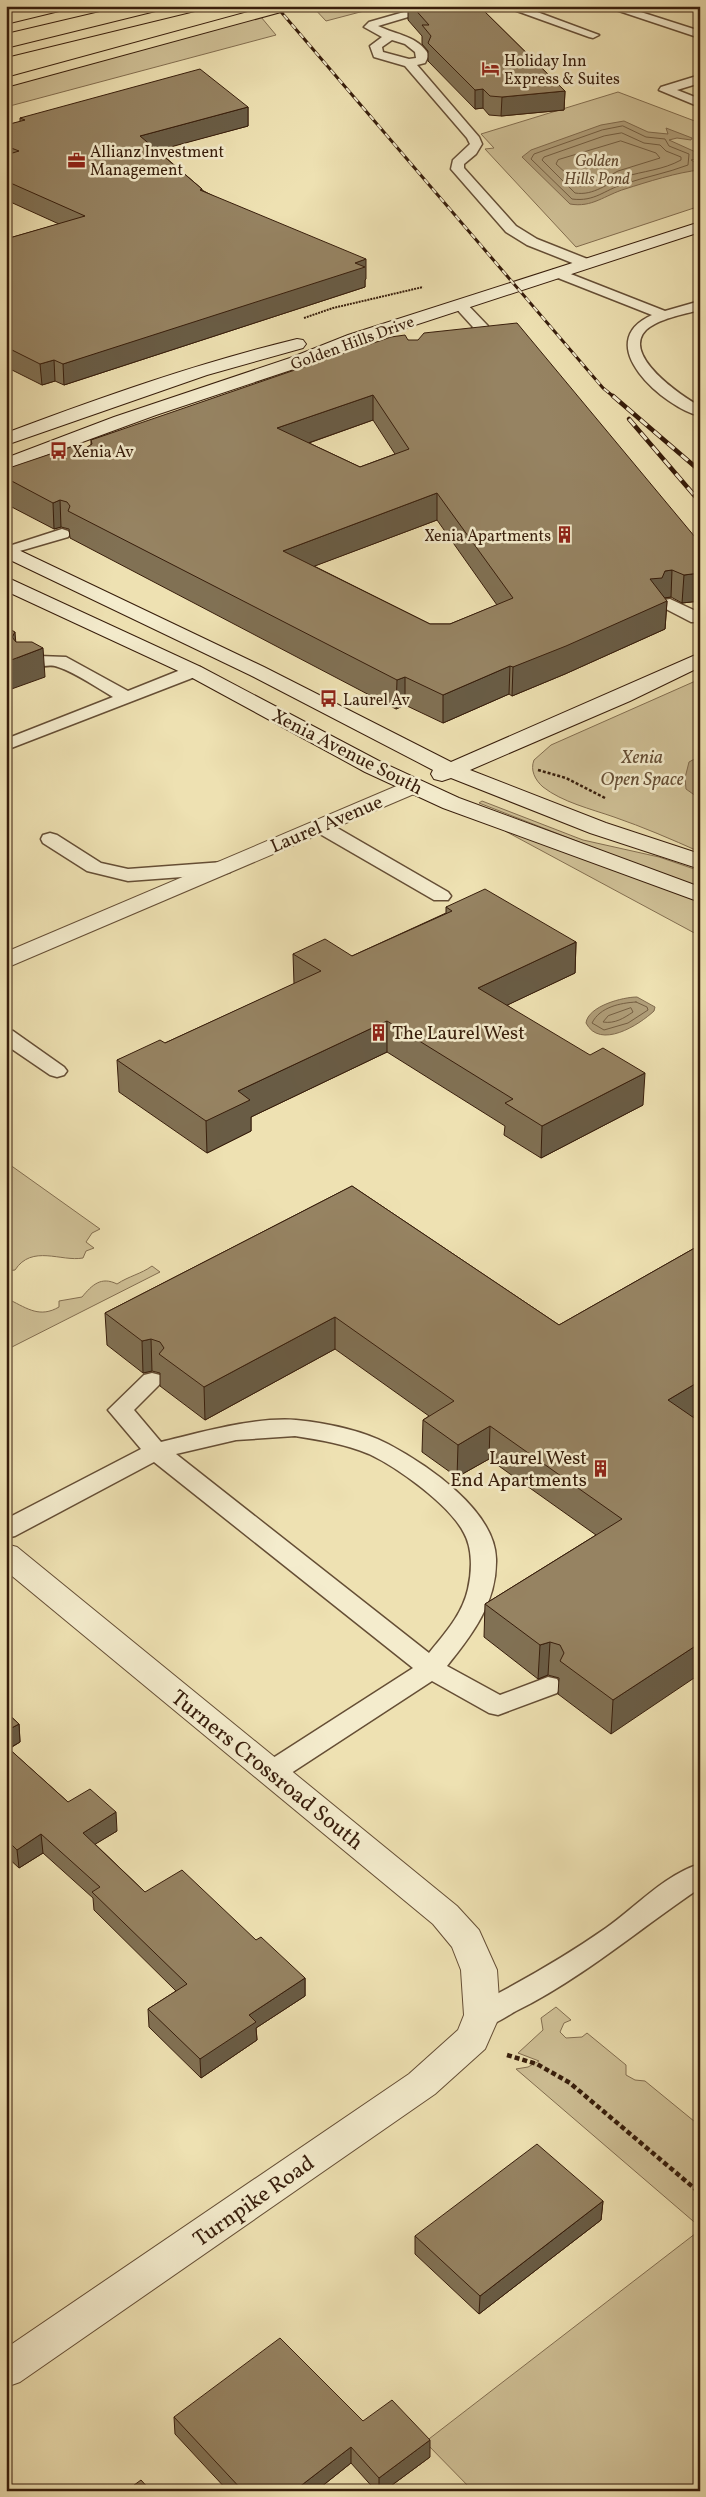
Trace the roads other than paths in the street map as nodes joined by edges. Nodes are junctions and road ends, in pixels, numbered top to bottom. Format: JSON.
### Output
{"nodes":[{"id":1,"x":62,"y":6,"type":"edge"},
{"id":2,"x":103,"y":6,"type":"edge"},
{"id":3,"x":198,"y":6,"type":"edge"},
{"id":4,"x":259,"y":6,"type":"edge"},
{"id":5,"x":287,"y":6,"type":"edge"},
{"id":6,"x":439,"y":6,"type":"edge"},
{"id":7,"x":509,"y":6,"type":"edge"},
{"id":8,"x":610,"y":6,"type":"edge"},
{"id":9,"x":6,"y":19,"type":"edge"},
{"id":10,"x":6,"y":30,"type":"edge"},
{"id":11,"x":593,"y":35,"type":"dead end"},
{"id":12,"x":700,"y":35,"type":"edge"},
{"id":13,"x":390,"y":36,"type":"junction"},
{"id":14,"x":6,"y":53,"type":"edge"},
{"id":15,"x":409,"y":63,"type":"junction"},
{"id":16,"x":6,"y":69,"type":"edge"},
{"id":17,"x":700,"y":79,"type":"edge"},
{"id":18,"x":6,"y":83,"type":"edge"},
{"id":19,"x":700,"y":103,"type":"edge"},
{"id":20,"x":700,"y":210,"type":"edge"},
{"id":21,"x":700,"y":227,"type":"edge"},
{"id":22,"x":568,"y":257,"type":"junction"},
{"id":23,"x":585,"y":264,"type":"junction"},
{"id":24,"x":558,"y":273,"type":"junction"},
{"id":25,"x":460,"y":305,"type":"junction"},
{"id":26,"x":700,"y":305,"type":"edge"},
{"id":27,"x":666,"y":316,"type":"junction"},
{"id":28,"x":467,"y":350,"type":"edge"},
{"id":29,"x":700,"y":412,"type":"edge"},
{"id":30,"x":6,"y":439,"type":"edge"},
{"id":31,"x":47,"y":450,"type":"junction"},
{"id":32,"x":66,"y":459,"type":"edge"},
{"id":33,"x":6,"y":464,"type":"edge"},
{"id":34,"x":62,"y":534,"type":"edge"},
{"id":35,"x":8,"y":551,"type":"edge"},
{"id":36,"x":6,"y":583,"type":"edge"},
{"id":37,"x":688,"y":601,"type":"edge"},
{"id":38,"x":670,"y":604,"type":"edge"},
{"id":39,"x":698,"y":619,"type":"edge"},
{"id":40,"x":700,"y":659,"type":"edge"},
{"id":41,"x":25,"y":665,"type":"edge"},
{"id":42,"x":194,"y":672,"type":"junction"},
{"id":43,"x":129,"y":698,"type":"junction"},
{"id":44,"x":6,"y":745,"type":"edge"},
{"id":45,"x":450,"y":770,"type":"junction"},
{"id":46,"x":413,"y":786,"type":"junction"},
{"id":47,"x":320,"y":826,"type":"junction"},
{"id":48,"x":50,"y":839,"type":"dead end"},
{"id":49,"x":700,"y":862,"type":"edge"},
{"id":50,"x":223,"y":868,"type":"junction"},
{"id":51,"x":700,"y":895,"type":"edge"},
{"id":52,"x":441,"y":896,"type":"dead end"},
{"id":53,"x":6,"y":961,"type":"edge"},
{"id":54,"x":6,"y":1035,"type":"edge"},
{"id":55,"x":57,"y":1071,"type":"dead end"},
{"id":56,"x":152,"y":1380,"type":"dead end"},
{"id":57,"x":156,"y":1451,"type":"junction"},
{"id":58,"x":6,"y":1530,"type":"edge"},
{"id":59,"x":6,"y":1554,"type":"edge"},
{"id":60,"x":431,"y":1669,"type":"junction"},
{"id":61,"x":548,"y":1686,"type":"dead end"},
{"id":62,"x":272,"y":1772,"type":"junction"},
{"id":63,"x":700,"y":1874,"type":"edge"},
{"id":64,"x":482,"y":2015,"type":"junction"},
{"id":65,"x":6,"y":2370,"type":"edge"}],
"edges":[{"from":1,"to":9,"type":"highway"},
{"from":2,"to":10,"type":"highway"},
{"from":3,"to":14,"type":"highway"},
{"from":4,"to":16,"type":"highway"},
{"from":5,"to":18,"type":"highway"},
{"from":6,"to":13,"type":"lane"},
{"from":7,"to":11,"type":"lane"},
{"from":8,"to":12,"type":"lane"},
{"from":13,"to":15,"type":"lane"},
{"from":13,"to":15,"type":"lane"},
{"from":15,"to":22,"type":"lane"},
{"from":17,"to":19,"type":"lane"},
{"from":20,"to":22,"type":"street","name":"Golden Hills Drive"},
{"from":21,"to":23,"type":"street","name":"Golden Hills Drive"},
{"from":22,"to":23,"type":"lane"},
{"from":22,"to":30,"type":"street","name":"Golden Hills Drive"},
{"from":23,"to":24,"type":"street","name":"Golden Hills Drive"},
{"from":24,"to":25,"type":"street","name":"Golden Hills Drive"},
{"from":24,"to":27,"type":"lane"},
{"from":25,"to":28,"type":"lane"},
{"from":25,"to":31,"type":"street","name":"Golden Hills Drive"},
{"from":26,"to":27,"type":"lane"},
{"from":27,"to":29,"type":"lane"},
{"from":31,"to":32,"type":"lane"},
{"from":31,"to":33,"type":"street","name":"Golden Hills Drive"},
{"from":34,"to":35,"type":"lane"},
{"from":35,"to":45,"type":"street","name":"Xenia Avenue South"},
{"from":36,"to":42,"type":"street","name":"Xenia Avenue South"},
{"from":37,"to":39,"type":"lane"},
{"from":38,"to":39,"type":"lane"},
{"from":40,"to":45,"type":"street","name":"Laurel Avenue"},
{"from":41,"to":43,"type":"lane"},
{"from":42,"to":43,"type":"lane"},
{"from":42,"to":46,"type":"street","name":"Xenia Avenue South"},
{"from":43,"to":44,"type":"lane"},
{"from":45,"to":46,"type":"street","name":"Laurel Avenue"},
{"from":45,"to":49,"type":"street","name":"Xenia Avenue South"},
{"from":46,"to":47,"type":"street","name":"Laurel Avenue"},
{"from":46,"to":51,"type":"street","name":"Xenia Avenue South"},
{"from":47,"to":50,"type":"street","name":"Laurel Avenue"},
{"from":47,"to":52,"type":"lane"},
{"from":48,"to":50,"type":"lane"},
{"from":50,"to":53,"type":"street","name":"Laurel Avenue"},
{"from":54,"to":55,"type":"lane"},
{"from":56,"to":57,"type":"lane"},
{"from":57,"to":58,"type":"lane"},
{"from":57,"to":60,"type":"lane"},
{"from":57,"to":60,"type":"lane"},
{"from":59,"to":62,"type":"street","name":"Turners Crossroad South"},
{"from":60,"to":61,"type":"lane"},
{"from":60,"to":62,"type":"lane"},
{"from":62,"to":64,"type":"street","name":"Turners Crossroad South"},
{"from":63,"to":64,"type":"lane"},
{"from":64,"to":65,"type":"street","name":"Turnpike Road"}]}
